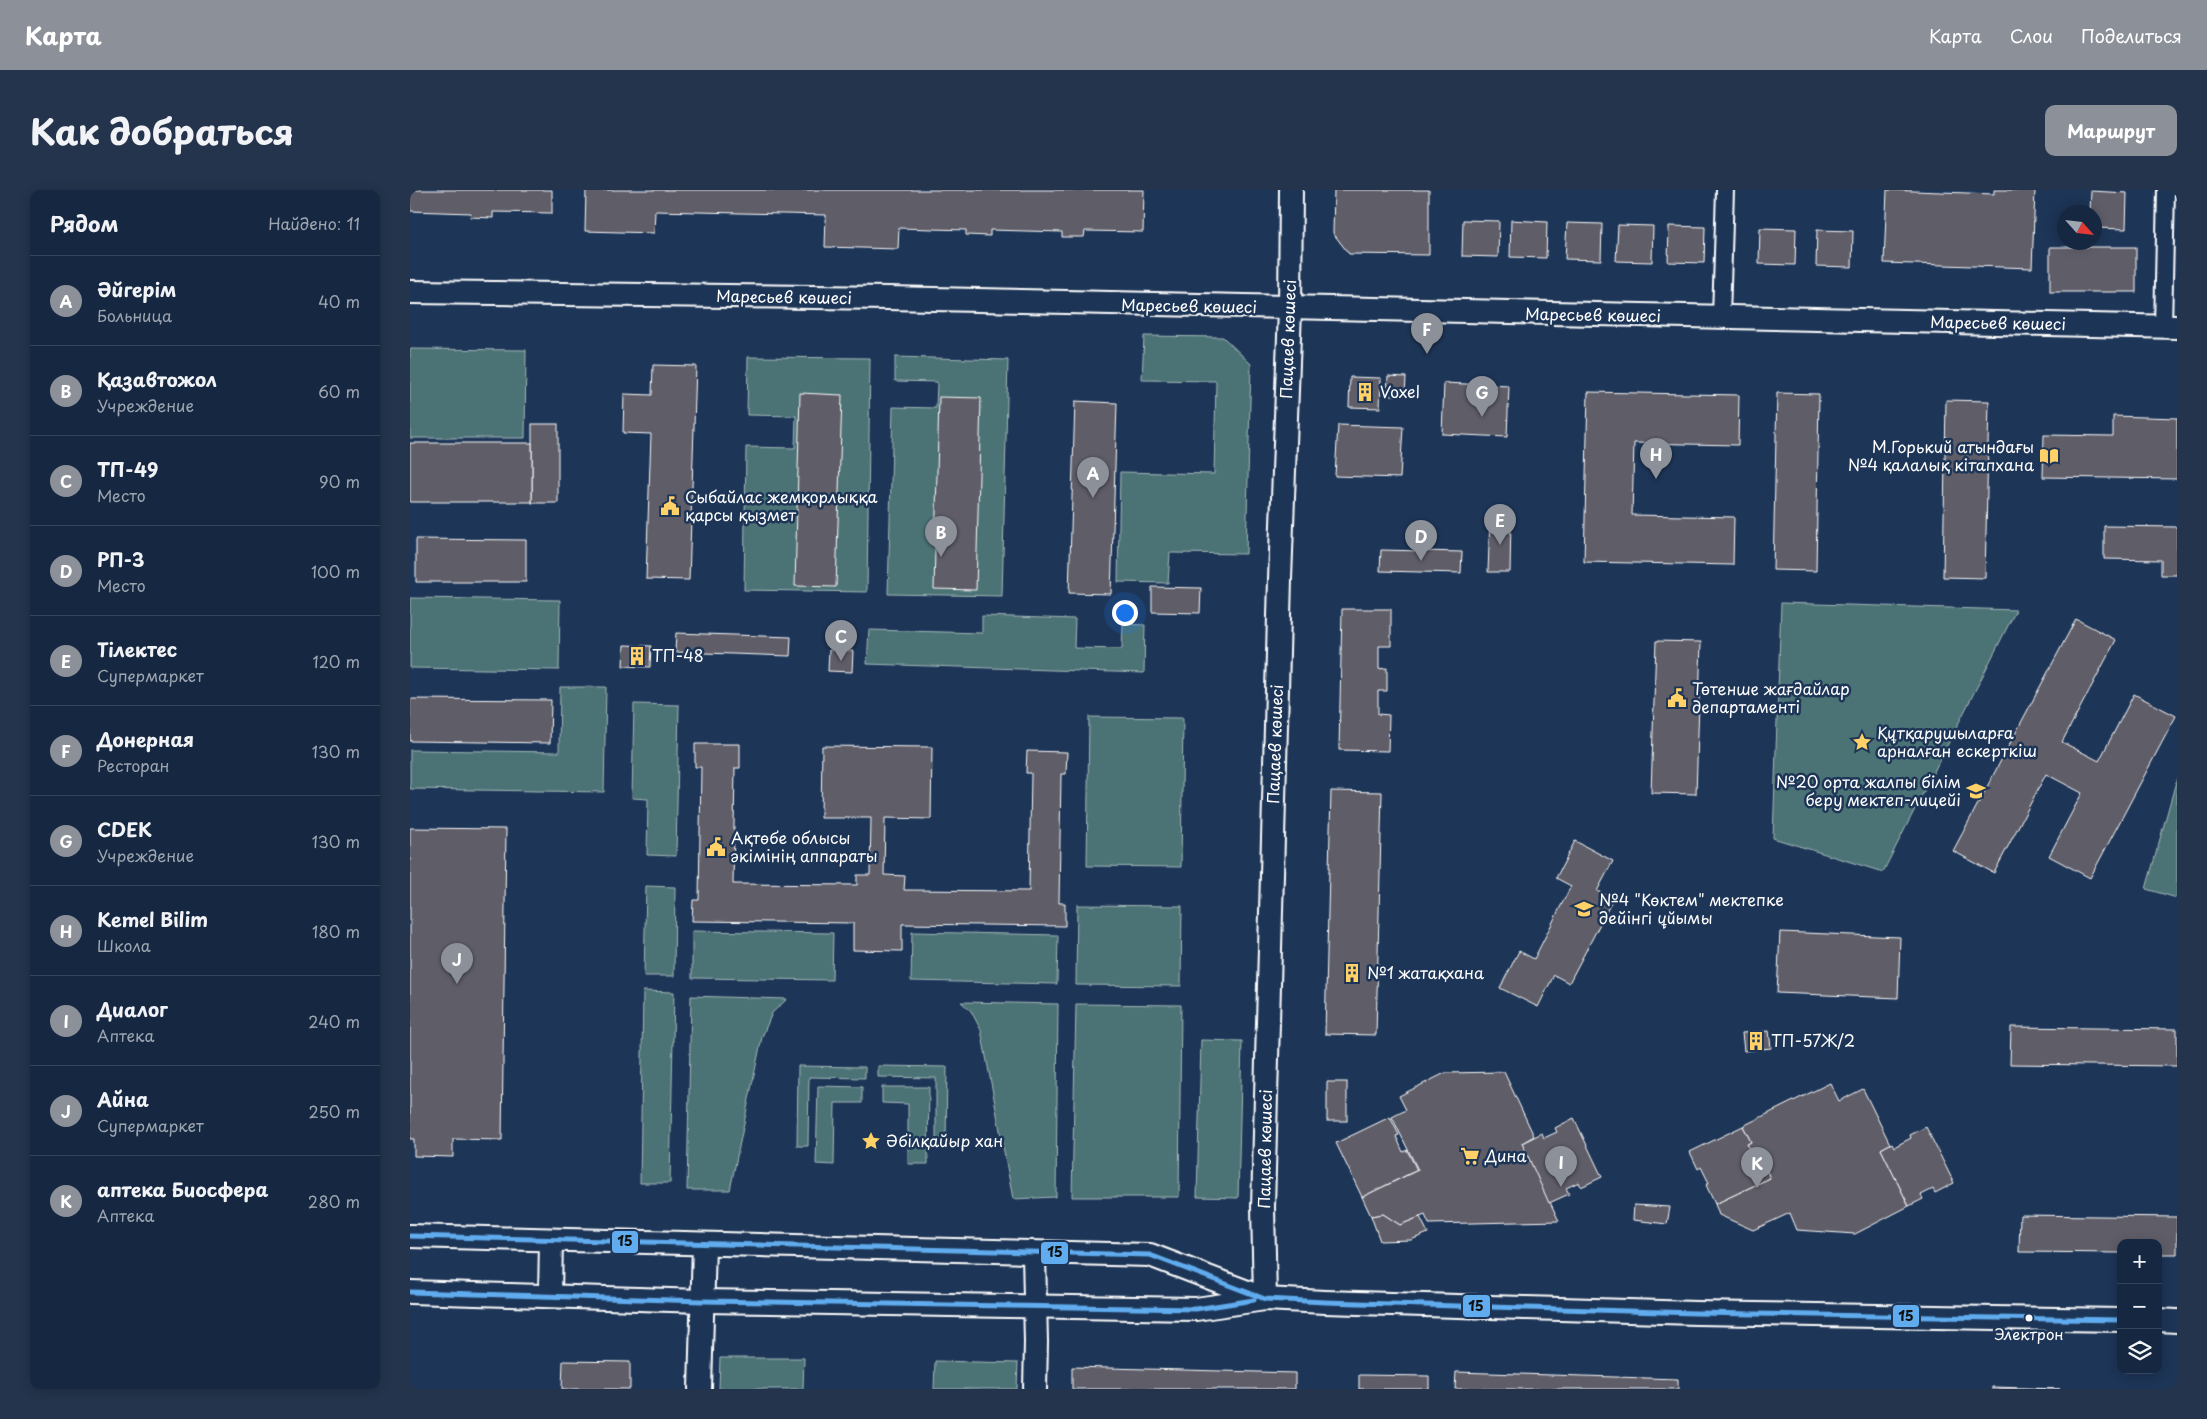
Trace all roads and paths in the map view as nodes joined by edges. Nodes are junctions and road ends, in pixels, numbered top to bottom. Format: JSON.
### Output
{"nodes":[{"id":1,"x":1290,"y":190,"type":"edge"},
{"id":2,"x":1725,"y":190,"type":"edge"},
{"id":3,"x":2166,"y":190,"type":"edge"},
{"id":4,"x":410,"y":292,"type":"edge"},
{"id":5,"x":1290,"y":308,"type":"junction"},
{"id":6,"x":1721,"y":318,"type":"junction"},
{"id":7,"x":2170,"y":327,"type":"edge"},
{"id":8,"x":410,"y":1236,"type":"edge"},
{"id":9,"x":551,"y":1240,"type":"junction"},
{"id":10,"x":704,"y":1245,"type":"junction"},
{"id":11,"x":1034,"y":1254,"type":"junction"},
{"id":12,"x":410,"y":1292,"type":"edge"},
{"id":13,"x":550,"y":1296,"type":"junction"},
{"id":14,"x":1265,"y":1299,"type":"junction"},
{"id":15,"x":702,"y":1301,"type":"junction"},
{"id":16,"x":1034,"y":1307,"type":"junction"},
{"id":17,"x":2117,"y":1320,"type":"edge"},
{"id":18,"x":2162,"y":1320,"type":"edge"},
{"id":19,"x":2177,"y":1321,"type":"edge"},
{"id":20,"x":700,"y":1389,"type":"edge"},
{"id":21,"x":1035,"y":1389,"type":"edge"}],
"edges":[{"from":1,"to":5,"type":"main road","name":"Пацаев көшесі"},
{"from":2,"to":6,"type":"street"},
{"from":3,"to":7,"type":"street"},
{"from":4,"to":5,"type":"main road","name":"Маресьев көшесі"},
{"from":5,"to":6,"type":"main road","name":"Маресьев көшесі"},
{"from":5,"to":14,"type":"main road","name":"Пацаев көшесі"},
{"from":6,"to":7,"type":"main road","name":"Маресьев көшесі"},
{"from":8,"to":9,"type":"main road"},
{"from":9,"to":10,"type":"main road"},
{"from":9,"to":13,"type":"main road"},
{"from":10,"to":11,"type":"main road"},
{"from":10,"to":15,"type":"main road"},
{"from":11,"to":14,"type":"main road"},
{"from":11,"to":16,"type":"main road"},
{"from":12,"to":13,"type":"main road"},
{"from":13,"to":15,"type":"main road"},
{"from":14,"to":16,"type":"main road"},
{"from":14,"to":17,"type":"main road"},
{"from":15,"to":16,"type":"main road"},
{"from":15,"to":20,"type":"main road"},
{"from":16,"to":21,"type":"main road"},
{"from":18,"to":19,"type":"main road"}]}
